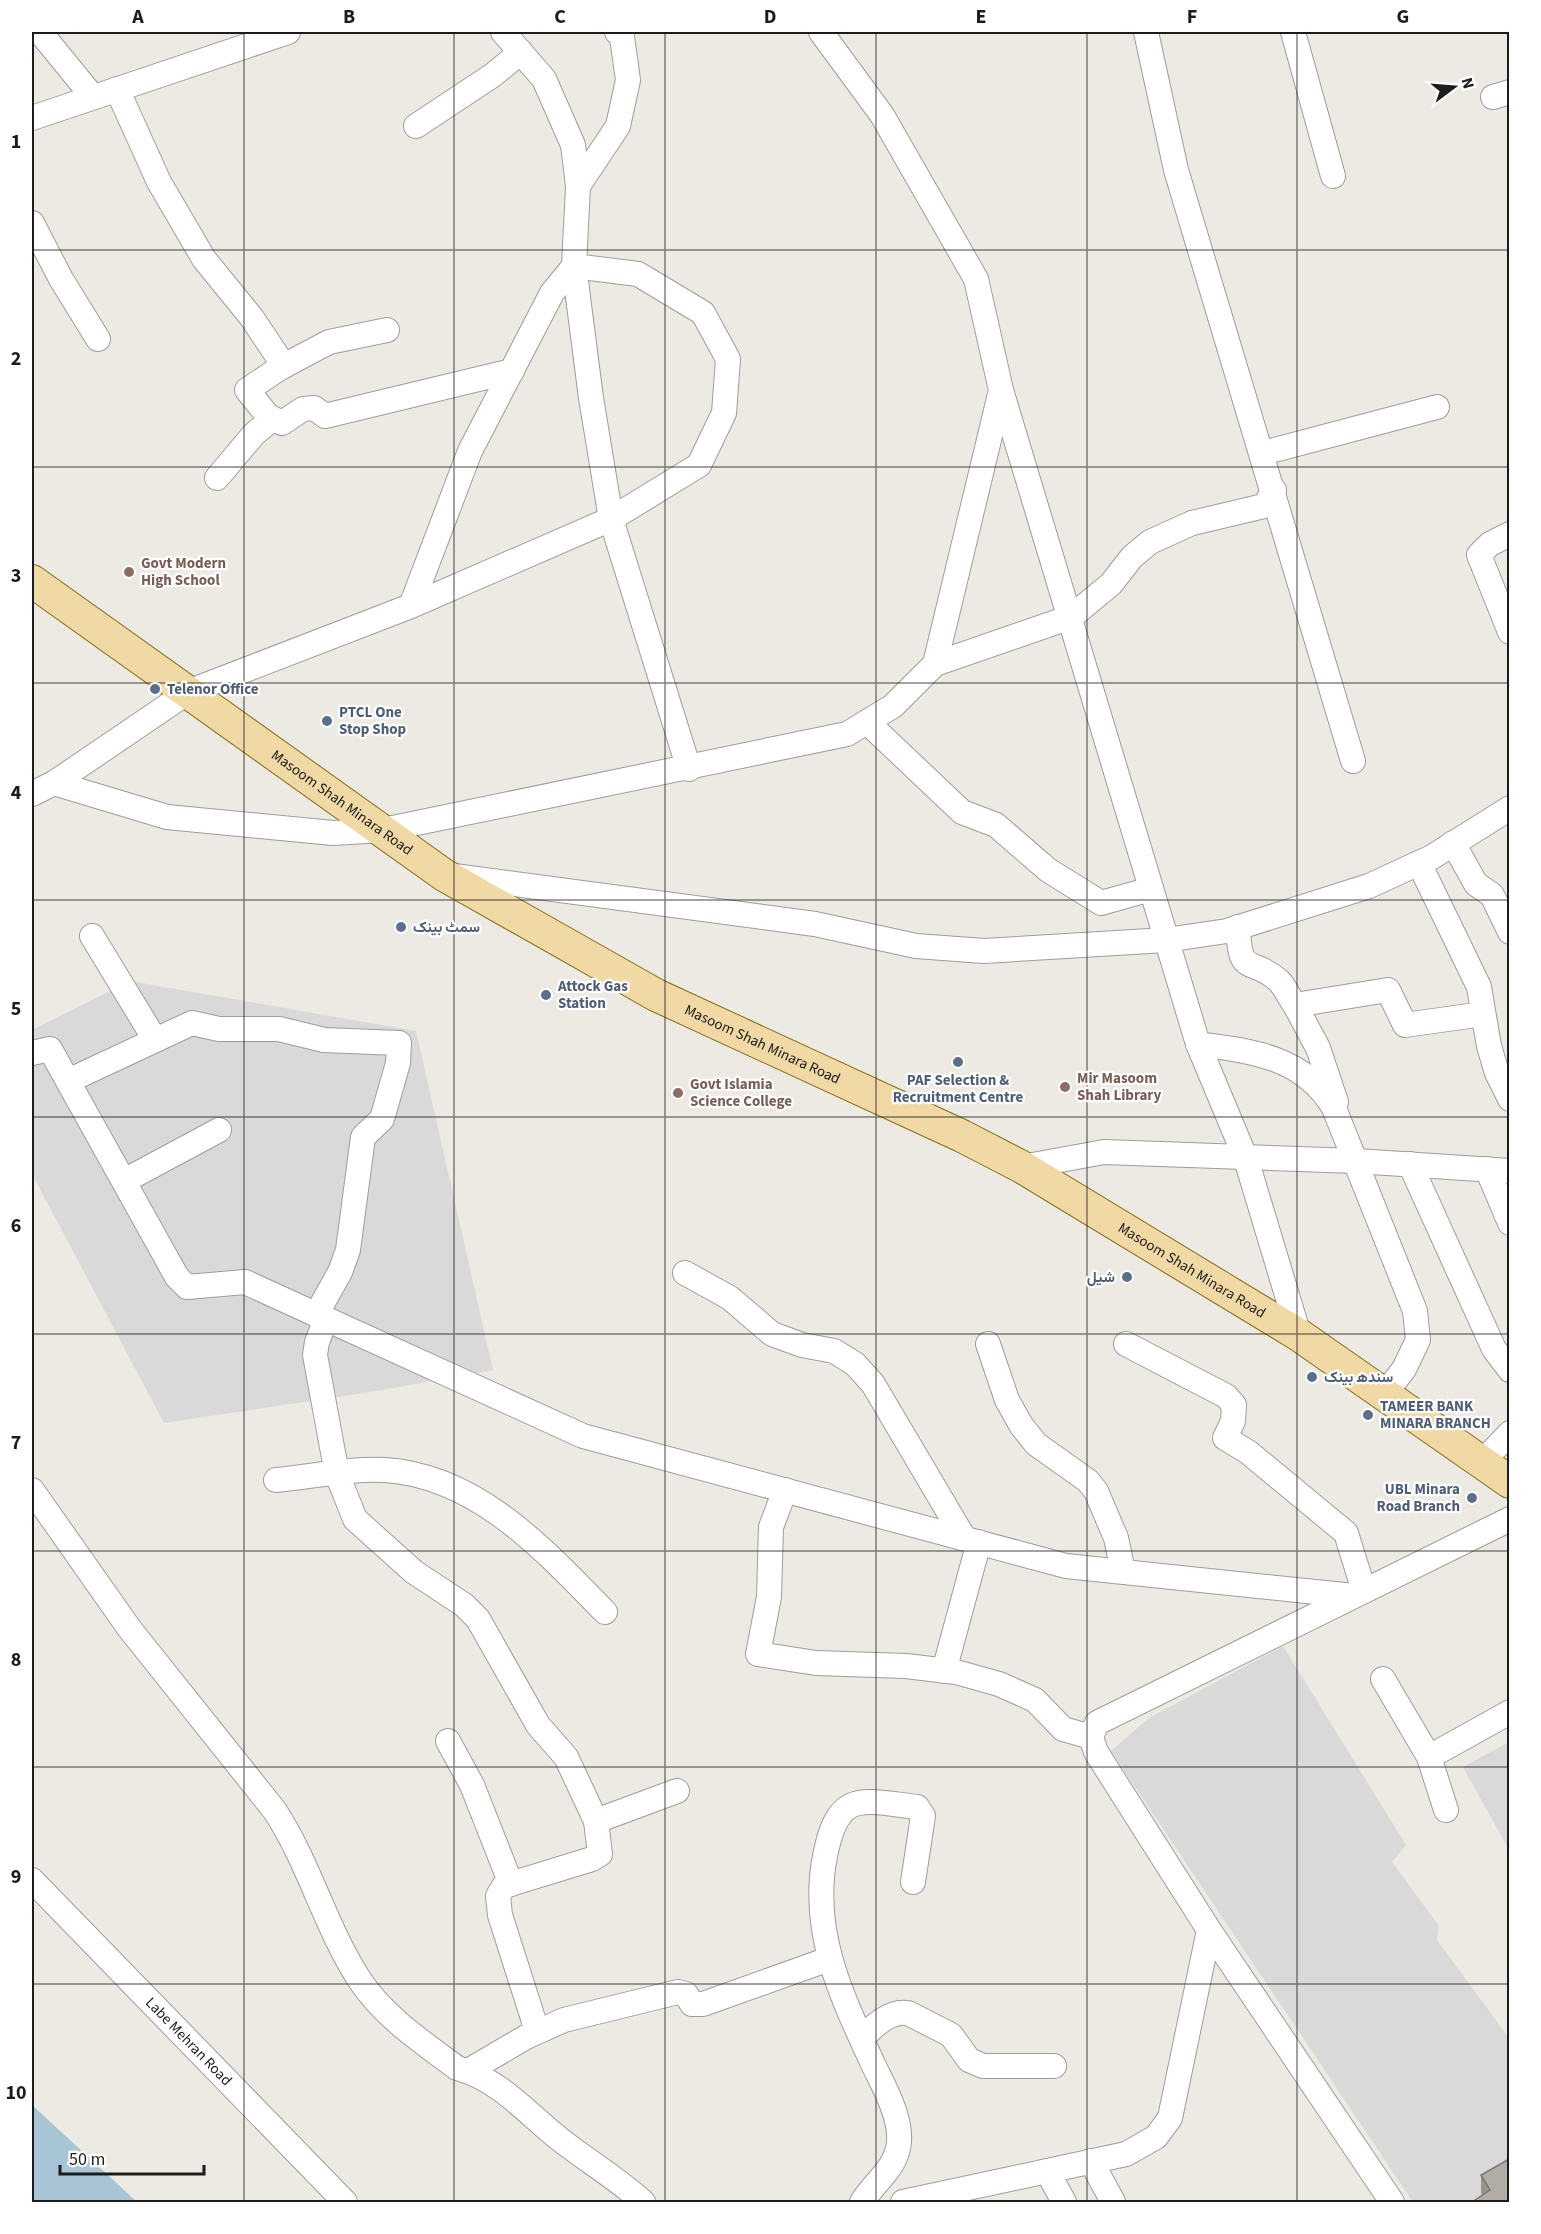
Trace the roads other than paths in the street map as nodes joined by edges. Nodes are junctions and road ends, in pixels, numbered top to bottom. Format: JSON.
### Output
{"nodes":[{"id":1,"x":40,"y":32,"type":"edge"},
{"id":2,"x":288,"y":32,"type":"edge"},
{"id":3,"x":503,"y":32,"type":"edge"},
{"id":4,"x":618,"y":32,"type":"edge"},
{"id":5,"x":821,"y":32,"type":"edge"},
{"id":6,"x":1146,"y":32,"type":"edge"},
{"id":7,"x":1293,"y":32,"type":"edge"},
{"id":8,"x":521,"y":52,"type":"junction"},
{"id":9,"x":117,"y":88,"type":"junction"},
{"id":10,"x":93,"y":96,"type":"junction"},
{"id":11,"x":32,"y":118,"type":"edge"},
{"id":12,"x":416,"y":126,"type":"dead end"},
{"id":13,"x":1333,"y":176,"type":"dead end"},
{"id":14,"x":578,"y":186,"type":"junction"},
{"id":15,"x":32,"y":223,"type":"edge"},
{"id":16,"x":574,"y":266,"type":"junction"},
{"id":17,"x":387,"y":330,"type":"dead end"},
{"id":18,"x":98,"y":339,"type":"dead end"},
{"id":19,"x":284,"y":366,"type":"junction"},
{"id":20,"x":512,"y":371,"type":"junction"},
{"id":21,"x":1001,"y":390,"type":"junction"},
{"id":22,"x":1437,"y":408,"type":"dead end"},
{"id":23,"x":271,"y":420,"type":"junction"},
{"id":24,"x":1263,"y":453,"type":"junction"},
{"id":25,"x":217,"y":478,"type":"dead end"},
{"id":26,"x":1274,"y":490,"type":"junction"},
{"id":27,"x":611,"y":519,"type":"junction"},
{"id":28,"x":1509,"y":534,"type":"edge"},
{"id":29,"x":32,"y":581,"type":"edge"},
{"id":30,"x":411,"y":606,"type":"junction"},
{"id":31,"x":1071,"y":617,"type":"junction"},
{"id":32,"x":1509,"y":632,"type":"edge"},
{"id":33,"x":935,"y":664,"type":"junction"},
{"id":34,"x":188,"y":692,"type":"junction"},
{"id":35,"x":867,"y":722,"type":"junction"},
{"id":36,"x":1353,"y":760,"type":"dead end"},
{"id":37,"x":689,"y":769,"type":"junction"},
{"id":38,"x":38,"y":788,"type":"edge"},
{"id":39,"x":1509,"y":808,"type":"edge"},
{"id":40,"x":383,"y":830,"type":"junction"},
{"id":41,"x":1453,"y":843,"type":"junction"},
{"id":42,"x":1419,"y":863,"type":"junction"},
{"id":43,"x":444,"y":875,"type":"junction"},
{"id":44,"x":1150,"y":889,"type":"junction"},
{"id":45,"x":1238,"y":927,"type":"junction"},
{"id":46,"x":1509,"y":932,"type":"edge"},
{"id":47,"x":92,"y":936,"type":"dead end"},
{"id":48,"x":1166,"y":940,"type":"junction"},
{"id":49,"x":1295,"y":1005,"type":"junction"},
{"id":50,"x":1484,"y":1014,"type":"junction"},
{"id":51,"x":154,"y":1038,"type":"junction"},
{"id":52,"x":1198,"y":1044,"type":"junction"},
{"id":53,"x":32,"y":1053,"type":"edge"},
{"id":54,"x":68,"y":1081,"type":"junction"},
{"id":55,"x":1509,"y":1099,"type":"edge"},
{"id":56,"x":1334,"y":1108,"type":"junction"},
{"id":57,"x":219,"y":1130,"type":"dead end"},
{"id":58,"x":1246,"y":1159,"type":"junction"},
{"id":59,"x":1356,"y":1161,"type":"junction"},
{"id":60,"x":1410,"y":1164,"type":"junction"},
{"id":61,"x":1022,"y":1167,"type":"junction"},
{"id":62,"x":1498,"y":1170,"type":"edge"},
{"id":63,"x":123,"y":1181,"type":"junction"},
{"id":64,"x":1509,"y":1223,"type":"edge"},
{"id":65,"x":685,"y":1273,"type":"dead end"},
{"id":66,"x":321,"y":1317,"type":"junction"},
{"id":67,"x":1299,"y":1335,"type":"junction"},
{"id":68,"x":988,"y":1344,"type":"dead end"},
{"id":69,"x":1126,"y":1344,"type":"dead end"},
{"id":70,"x":1509,"y":1370,"type":"edge"},
{"id":71,"x":1383,"y":1395,"type":"junction"},
{"id":72,"x":1509,"y":1433,"type":"edge"},
{"id":73,"x":1481,"y":1462,"type":"junction"},
{"id":74,"x":337,"y":1474,"type":"junction"},
{"id":75,"x":276,"y":1480,"type":"dead end"},
{"id":76,"x":1509,"y":1482,"type":"edge"},
{"id":77,"x":32,"y":1490,"type":"edge"},
{"id":78,"x":785,"y":1490,"type":"junction"},
{"id":79,"x":1509,"y":1518,"type":"edge"},
{"id":80,"x":972,"y":1540,"type":"junction"},
{"id":81,"x":1123,"y":1572,"type":"junction"},
{"id":82,"x":1359,"y":1593,"type":"junction"},
{"id":83,"x":605,"y":1612,"type":"dead end"},
{"id":84,"x":944,"y":1671,"type":"junction"},
{"id":85,"x":1383,"y":1679,"type":"dead end"},
{"id":86,"x":1509,"y":1712,"type":"edge"},
{"id":87,"x":1091,"y":1737,"type":"junction"},
{"id":88,"x":448,"y":1741,"type":"dead end"},
{"id":89,"x":1429,"y":1757,"type":"junction"},
{"id":90,"x":677,"y":1791,"type":"dead end"},
{"id":91,"x":1446,"y":1810,"type":"dead end"},
{"id":92,"x":596,"y":1821,"type":"junction"},
{"id":93,"x":32,"y":1880,"type":"edge"},
{"id":94,"x":913,"y":1882,"type":"dead end"},
{"id":95,"x":511,"y":1884,"type":"junction"},
{"id":96,"x":1209,"y":1930,"type":"junction"},
{"id":97,"x":829,"y":1959,"type":"junction"},
{"id":98,"x":537,"y":2031,"type":"junction"},
{"id":99,"x":862,"y":2038,"type":"junction"},
{"id":100,"x":1054,"y":2066,"type":"dead end"},
{"id":101,"x":468,"y":2071,"type":"junction"},
{"id":102,"x":1091,"y":2162,"type":"junction"},
{"id":103,"x":1047,"y":2171,"type":"junction"},
{"id":104,"x":345,"y":2202,"type":"edge"},
{"id":105,"x":643,"y":2202,"type":"edge"},
{"id":106,"x":862,"y":2202,"type":"edge"},
{"id":107,"x":903,"y":2202,"type":"edge"},
{"id":108,"x":1064,"y":2202,"type":"edge"},
{"id":109,"x":1113,"y":2202,"type":"edge"},
{"id":110,"x":1392,"y":2202,"type":"edge"}],
"edges":[{"from":1,"to":10,"type":"street"},
{"from":2,"to":9,"type":"street"},
{"from":3,"to":8,"type":"street"},
{"from":4,"to":14,"type":"street"},
{"from":5,"to":21,"type":"street"},
{"from":6,"to":24,"type":"street"},
{"from":7,"to":13,"type":"street"},
{"from":8,"to":12,"type":"street"},
{"from":8,"to":14,"type":"street"},
{"from":9,"to":10,"type":"street"},
{"from":9,"to":19,"type":"street"},
{"from":10,"to":11,"type":"street"},
{"from":14,"to":16,"type":"street"},
{"from":15,"to":18,"type":"street"},
{"from":16,"to":20,"type":"street"},
{"from":16,"to":27,"type":"street"},
{"from":16,"to":27,"type":"street"},
{"from":17,"to":19,"type":"street"},
{"from":19,"to":23,"type":"street"},
{"from":20,"to":23,"type":"street"},
{"from":20,"to":30,"type":"street"},
{"from":21,"to":31,"type":"street"},
{"from":21,"to":33,"type":"street"},
{"from":22,"to":24,"type":"street"},
{"from":23,"to":25,"type":"street"},
{"from":24,"to":26,"type":"street"},
{"from":26,"to":31,"type":"street"},
{"from":26,"to":36,"type":"street"},
{"from":27,"to":30,"type":"street"},
{"from":27,"to":37,"type":"street"},
{"from":28,"to":32,"type":"street"},
{"from":29,"to":34,"type":"main road","name":"Masoom Shah Minara Road"},
{"from":30,"to":34,"type":"street"},
{"from":31,"to":33,"type":"street"},
{"from":31,"to":44,"type":"street"},
{"from":33,"to":35,"type":"street"},
{"from":34,"to":38,"type":"street"},
{"from":34,"to":40,"type":"main road","name":"Masoom Shah Minara Road"},
{"from":35,"to":37,"type":"street"},
{"from":35,"to":44,"type":"street"},
{"from":37,"to":40,"type":"street"},
{"from":38,"to":40,"type":"street"},
{"from":39,"to":41,"type":"street"},
{"from":40,"to":43,"type":"main road","name":"Masoom Shah Minara Road"},
{"from":41,"to":42,"type":"street"},
{"from":41,"to":46,"type":"street"},
{"from":42,"to":45,"type":"street"},
{"from":42,"to":50,"type":"street"},
{"from":43,"to":48,"type":"street"},
{"from":43,"to":61,"type":"main road","name":"Masoom Shah Minara Road"},
{"from":44,"to":48,"type":"street"},
{"from":45,"to":48,"type":"street"},
{"from":45,"to":49,"type":"street"},
{"from":47,"to":51,"type":"street"},
{"from":48,"to":52,"type":"street"},
{"from":49,"to":50,"type":"street"},
{"from":49,"to":56,"type":"street"},
{"from":50,"to":55,"type":"street"},
{"from":51,"to":54,"type":"street"},
{"from":51,"to":66,"type":"street"},
{"from":52,"to":56,"type":"street"},
{"from":52,"to":58,"type":"street"},
{"from":53,"to":54,"type":"street"},
{"from":54,"to":63,"type":"street"},
{"from":56,"to":59,"type":"street"},
{"from":57,"to":63,"type":"street"},
{"from":58,"to":59,"type":"street"},
{"from":58,"to":61,"type":"street"},
{"from":58,"to":67,"type":"street"},
{"from":59,"to":60,"type":"street"},
{"from":59,"to":71,"type":"street"},
{"from":60,"to":62,"type":"street"},
{"from":60,"to":70,"type":"street"},
{"from":61,"to":67,"type":"main road","name":"Masoom Shah Minara Road"},
{"from":62,"to":64,"type":"street"},
{"from":63,"to":66,"type":"street"},
{"from":65,"to":80,"type":"street"},
{"from":66,"to":74,"type":"street"},
{"from":66,"to":78,"type":"street"},
{"from":67,"to":71,"type":"main road","name":"Masoom Shah Minara Road"},
{"from":68,"to":81,"type":"street"},
{"from":69,"to":82,"type":"street"},
{"from":71,"to":73,"type":"main road","name":"Masoom Shah Minara Road"},
{"from":72,"to":73,"type":"street"},
{"from":73,"to":76,"type":"main road","name":"Masoom Shah Minara Road"},
{"from":74,"to":75,"type":"street"},
{"from":74,"to":83,"type":"street"},
{"from":74,"to":92,"type":"street"},
{"from":77,"to":101,"type":"street"},
{"from":78,"to":80,"type":"street"},
{"from":78,"to":84,"type":"street"},
{"from":79,"to":82,"type":"street"},
{"from":80,"to":81,"type":"street"},
{"from":80,"to":84,"type":"street"},
{"from":81,"to":82,"type":"street"},
{"from":82,"to":87,"type":"street"},
{"from":84,"to":87,"type":"street"},
{"from":85,"to":89,"type":"street"},
{"from":86,"to":89,"type":"street"},
{"from":87,"to":96,"type":"street"},
{"from":88,"to":95,"type":"street"},
{"from":89,"to":91,"type":"street"},
{"from":90,"to":92,"type":"street"},
{"from":92,"to":95,"type":"street"},
{"from":93,"to":104,"type":"street","name":"Labe Mehran Road"},
{"from":94,"to":97,"type":"street"},
{"from":95,"to":98,"type":"street"},
{"from":96,"to":102,"type":"street"},
{"from":96,"to":110,"type":"street"},
{"from":97,"to":98,"type":"street"},
{"from":97,"to":99,"type":"street"},
{"from":98,"to":101,"type":"street"},
{"from":99,"to":100,"type":"street"},
{"from":99,"to":106,"type":"street"},
{"from":101,"to":105,"type":"street"},
{"from":102,"to":103,"type":"street"},
{"from":102,"to":109,"type":"street"},
{"from":103,"to":107,"type":"street"},
{"from":103,"to":108,"type":"street"}]}
